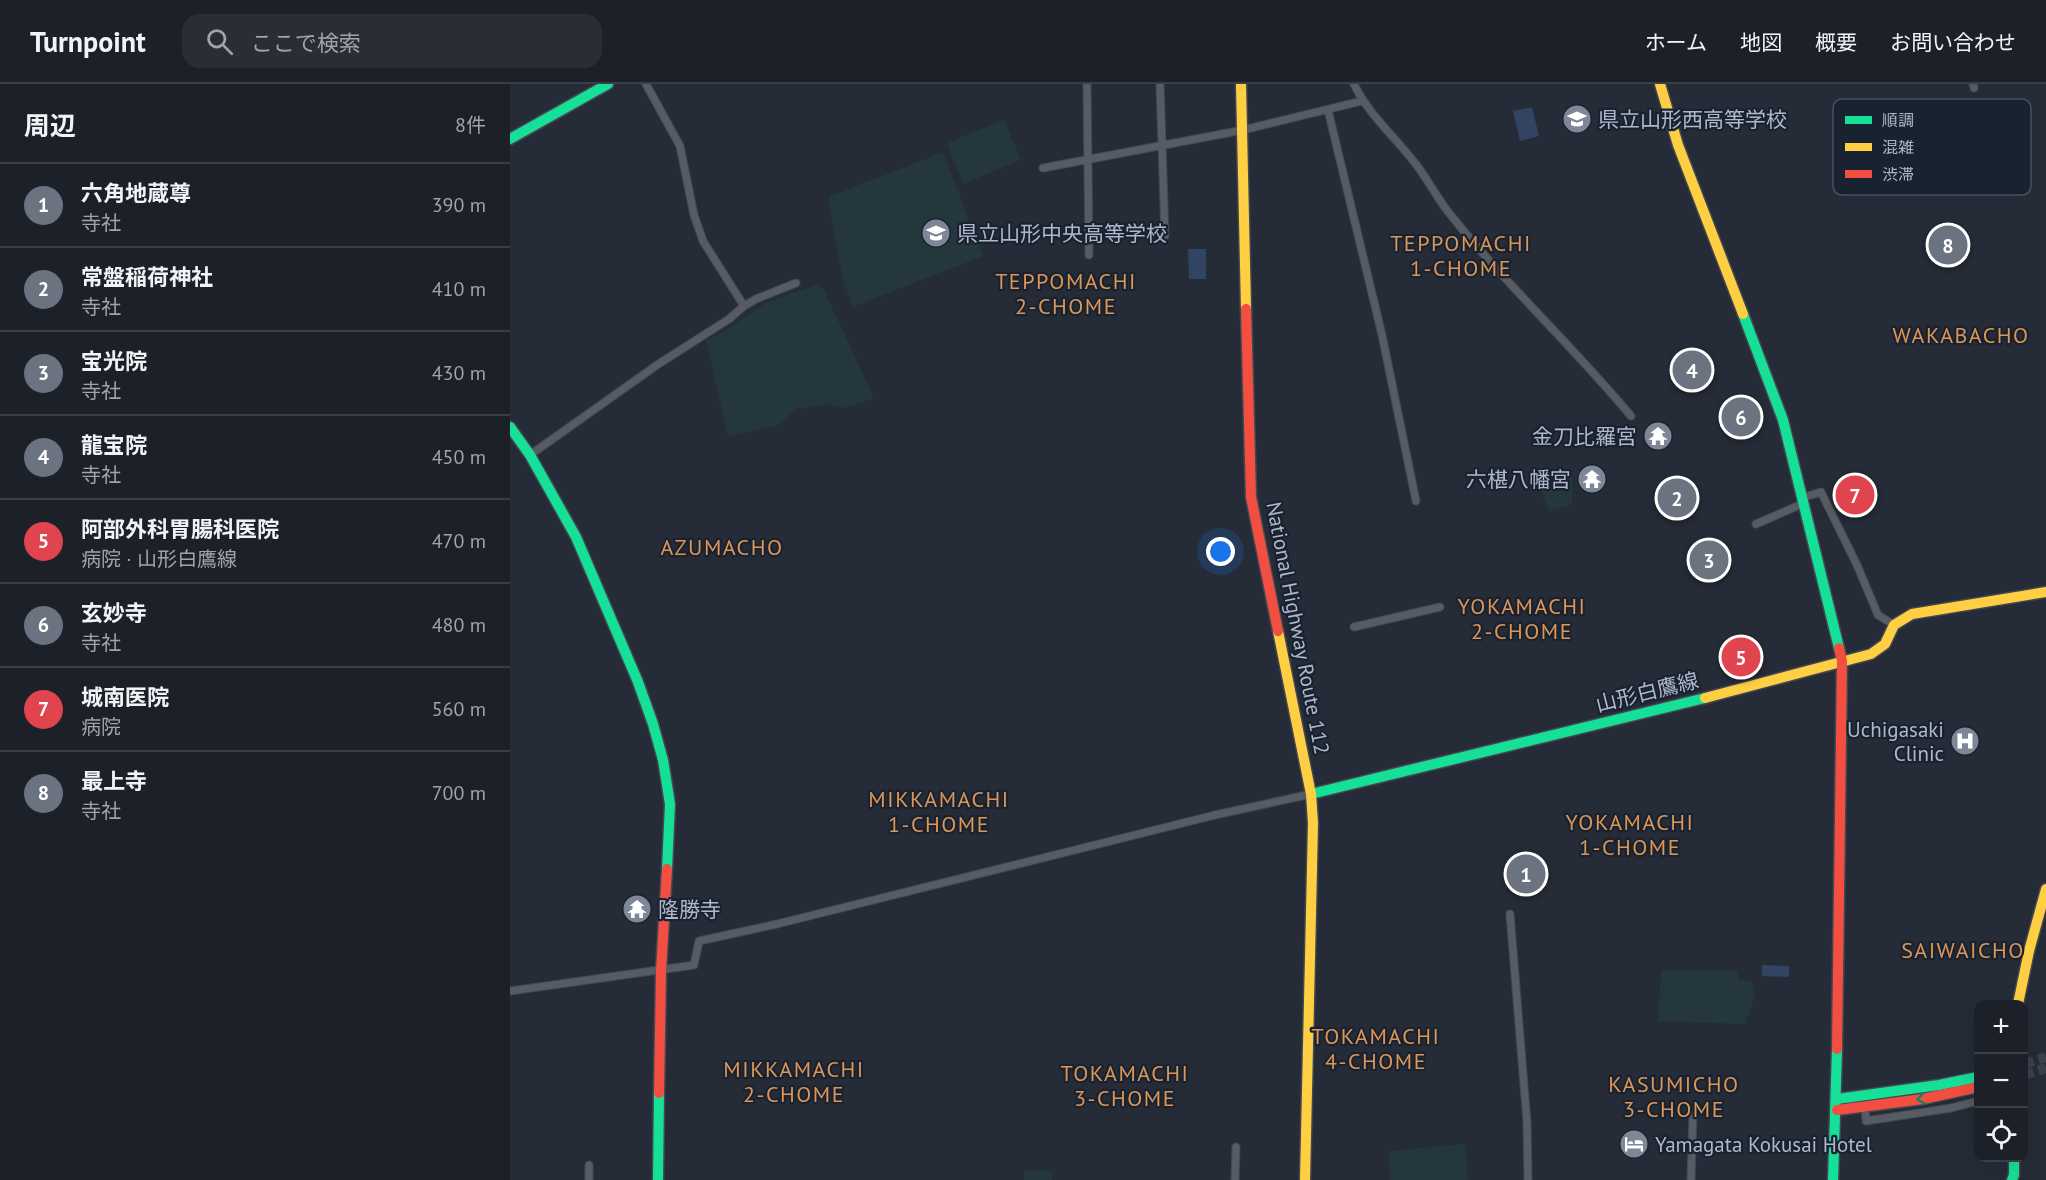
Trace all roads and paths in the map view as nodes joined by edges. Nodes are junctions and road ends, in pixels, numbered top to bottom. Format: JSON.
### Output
{"nodes":[{"id":1,"x":591,"y":84,"type":"edge"},
{"id":2,"x":608,"y":84,"type":"edge"},
{"id":3,"x":646,"y":84,"type":"edge"},
{"id":4,"x":1087,"y":84,"type":"edge"},
{"id":5,"x":1160,"y":84,"type":"edge"},
{"id":6,"x":1241,"y":84,"type":"edge"},
{"id":7,"x":1354,"y":84,"type":"edge"},
{"id":8,"x":1660,"y":84,"type":"edge"},
{"id":9,"x":1362,"y":101,"type":"junction"},
{"id":10,"x":1328,"y":110,"type":"junction"},
{"id":11,"x":510,"y":129,"type":"edge"},
{"id":12,"x":1243,"y":130,"type":"junction"},
{"id":13,"x":510,"y":139,"type":"edge"},
{"id":14,"x":1161,"y":146,"type":"junction"},
{"id":15,"x":1088,"y":158,"type":"junction"},
{"id":16,"x":1043,"y":168,"type":"dead end"},
{"id":17,"x":1165,"y":236,"type":"dead end"},
{"id":18,"x":1089,"y":255,"type":"dead end"},
{"id":19,"x":796,"y":283,"type":"dead end"},
{"id":20,"x":744,"y":306,"type":"junction"},
{"id":21,"x":1632,"y":416,"type":"dead end"},
{"id":22,"x":510,"y":427,"type":"edge"},
{"id":23,"x":530,"y":455,"type":"junction"},
{"id":24,"x":1416,"y":501,"type":"dead end"},
{"id":25,"x":1802,"y":501,"type":"junction"},
{"id":26,"x":1756,"y":524,"type":"dead end"},
{"id":27,"x":2046,"y":592,"type":"edge"},
{"id":28,"x":1440,"y":608,"type":"dead end"},
{"id":29,"x":1894,"y":625,"type":"junction"},
{"id":30,"x":1354,"y":627,"type":"dead end"},
{"id":31,"x":1842,"y":661,"type":"junction"},
{"id":32,"x":1311,"y":794,"type":"junction"},
{"id":33,"x":2046,"y":890,"type":"edge"},
{"id":34,"x":1510,"y":914,"type":"dead end"},
{"id":35,"x":661,"y":971,"type":"junction"},
{"id":36,"x":510,"y":991,"type":"edge"},
{"id":37,"x":2019,"y":1000,"type":"edge"},
{"id":38,"x":1974,"y":1078,"type":"edge"},
{"id":39,"x":1974,"y":1088,"type":"edge"},
{"id":40,"x":1974,"y":1102,"type":"edge"},
{"id":41,"x":1837,"y":1104,"type":"junction"},
{"id":42,"x":1865,"y":1106,"type":"junction"},
{"id":43,"x":1693,"y":1114,"type":"dead end"},
{"id":44,"x":1236,"y":1147,"type":"dead end"},
{"id":45,"x":2014,"y":1162,"type":"edge"},
{"id":46,"x":589,"y":1165,"type":"dead end"},
{"id":47,"x":589,"y":1180,"type":"edge"},
{"id":48,"x":658,"y":1180,"type":"edge"},
{"id":49,"x":1235,"y":1180,"type":"edge"},
{"id":50,"x":1305,"y":1180,"type":"edge"},
{"id":51,"x":1528,"y":1180,"type":"edge"},
{"id":52,"x":1691,"y":1180,"type":"edge"},
{"id":53,"x":1833,"y":1180,"type":"edge"},
{"id":54,"x":2012,"y":1180,"type":"edge"}],
"edges":[{"from":1,"to":11,"type":"main road"},
{"from":2,"to":13,"type":"main road"},
{"from":3,"to":20,"type":"street"},
{"from":4,"to":15,"type":"street"},
{"from":5,"to":14,"type":"street"},
{"from":6,"to":12,"type":"main road","name":"National Highway Route 112"},
{"from":7,"to":9,"type":"street"},
{"from":8,"to":25,"type":"main road"},
{"from":9,"to":10,"type":"street"},
{"from":9,"to":21,"type":"street"},
{"from":10,"to":12,"type":"street"},
{"from":10,"to":24,"type":"street"},
{"from":12,"to":14,"type":"street"},
{"from":12,"to":32,"type":"main road","name":"National Highway Route 112"},
{"from":14,"to":15,"type":"street"},
{"from":14,"to":17,"type":"street"},
{"from":15,"to":16,"type":"street"},
{"from":15,"to":18,"type":"street"},
{"from":19,"to":20,"type":"street"},
{"from":20,"to":23,"type":"street"},
{"from":22,"to":23,"type":"main road"},
{"from":23,"to":35,"type":"main road"},
{"from":25,"to":26,"type":"street"},
{"from":25,"to":29,"type":"street"},
{"from":25,"to":31,"type":"main road"},
{"from":27,"to":29,"type":"main road"},
{"from":28,"to":30,"type":"street"},
{"from":29,"to":31,"type":"main road","name":"山形白鷹線"},
{"from":31,"to":32,"type":"main road","name":"山形白鷹線"},
{"from":31,"to":41,"type":"main road"},
{"from":32,"to":35,"type":"street"},
{"from":32,"to":50,"type":"main road","name":"National Highway Route 112"},
{"from":33,"to":37,"type":"main road"},
{"from":34,"to":51,"type":"street"},
{"from":35,"to":36,"type":"street"},
{"from":35,"to":48,"type":"main road"},
{"from":38,"to":41,"type":"main road"},
{"from":39,"to":42,"type":"main road","one_way":true},
{"from":40,"to":42,"type":"street"},
{"from":41,"to":42,"type":"main road"},
{"from":41,"to":53,"type":"main road"},
{"from":43,"to":52,"type":"street"},
{"from":44,"to":49,"type":"street"},
{"from":45,"to":54,"type":"main road"},
{"from":46,"to":47,"type":"street"}]}
